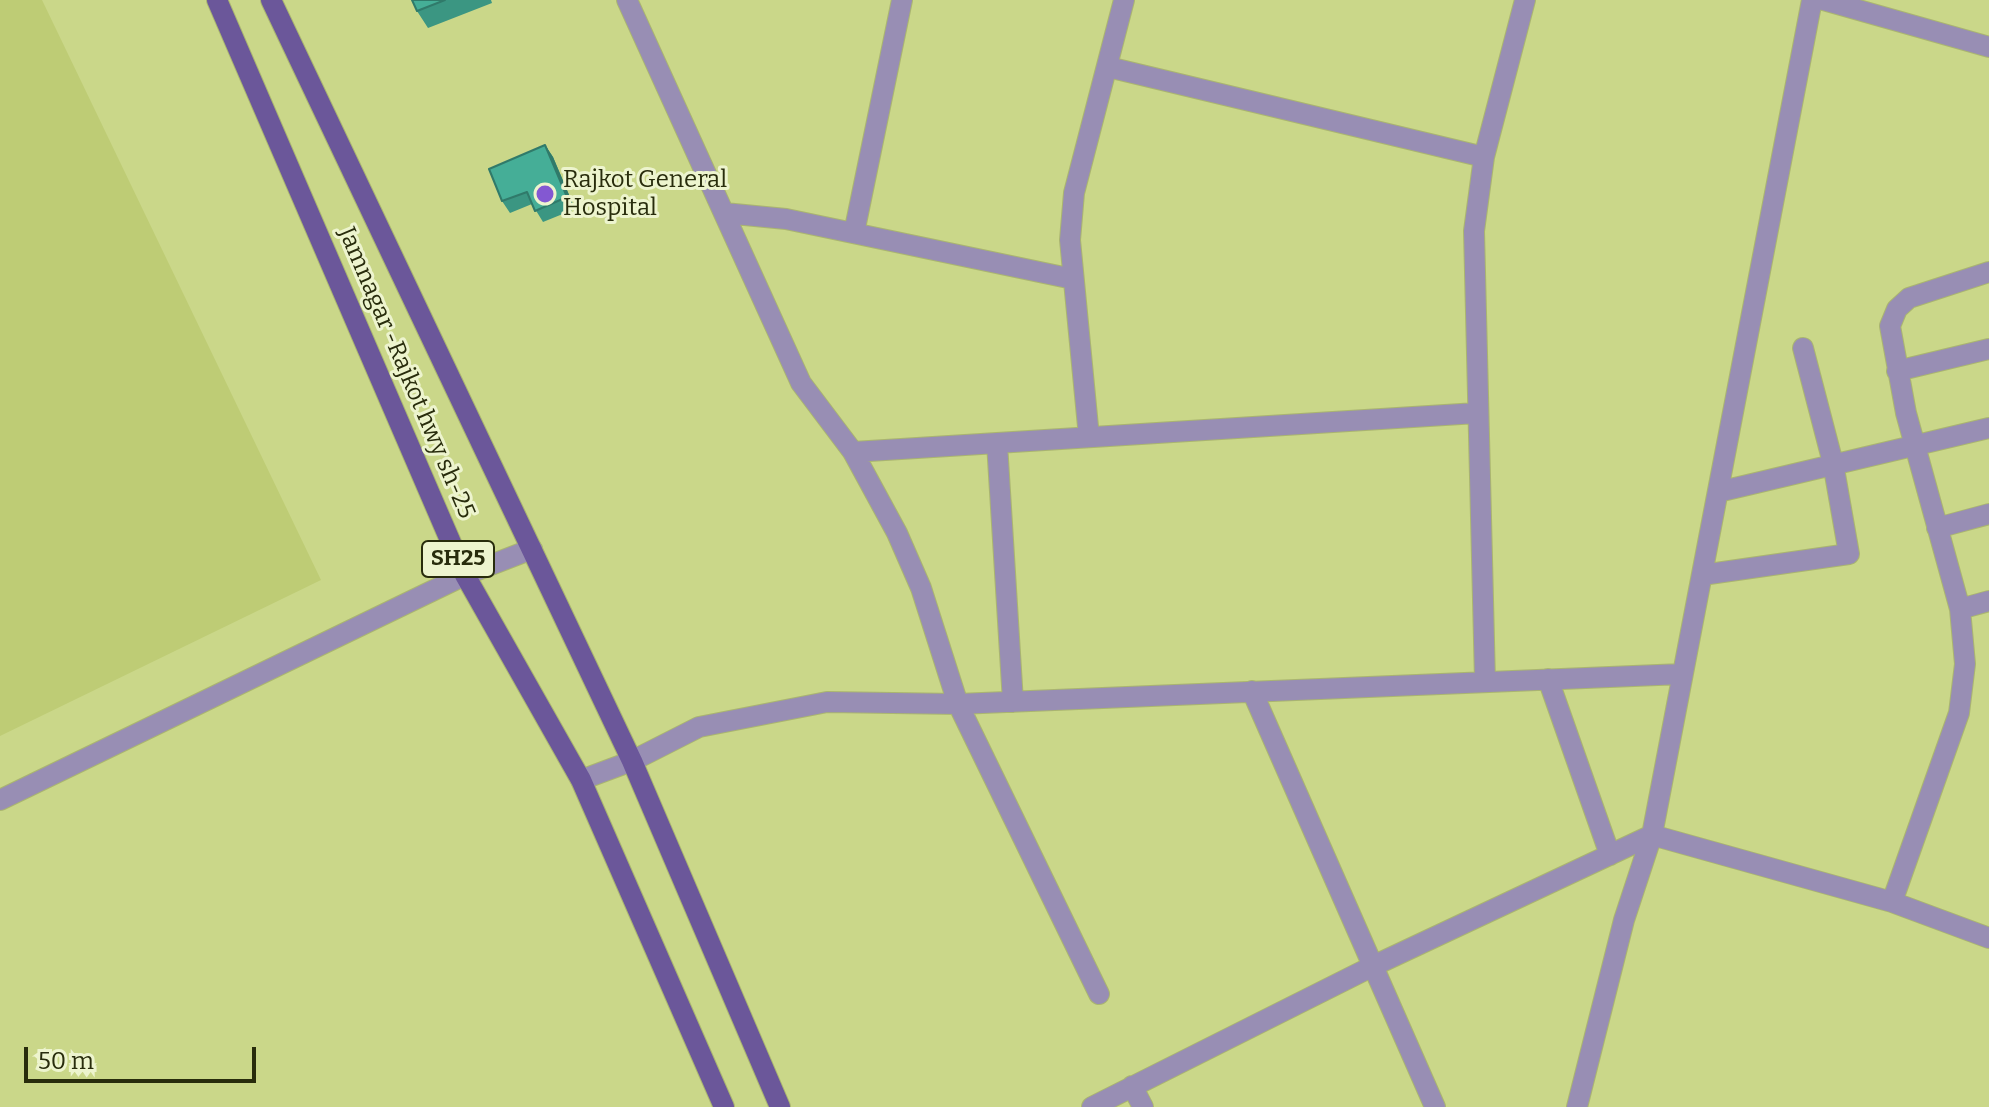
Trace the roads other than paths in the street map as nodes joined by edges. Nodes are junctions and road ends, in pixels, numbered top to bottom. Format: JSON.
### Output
{"nodes":[{"id":1,"x":217,"y":0,"type":"edge"},
{"id":2,"x":271,"y":0,"type":"edge"},
{"id":3,"x":627,"y":0,"type":"edge"},
{"id":4,"x":902,"y":0,"type":"edge"},
{"id":5,"x":1124,"y":0,"type":"edge"},
{"id":6,"x":1525,"y":0,"type":"edge"},
{"id":7,"x":1812,"y":0,"type":"edge"},
{"id":8,"x":1823,"y":0,"type":"edge"},
{"id":9,"x":1989,"y":47,"type":"edge"},
{"id":10,"x":1108,"y":67,"type":"junction"},
{"id":11,"x":1484,"y":157,"type":"junction"},
{"id":12,"x":724,"y":213,"type":"junction"},
{"id":13,"x":854,"y":233,"type":"junction"},
{"id":14,"x":1989,"y":272,"type":"edge"},
{"id":15,"x":1073,"y":279,"type":"junction"},
{"id":16,"x":1803,"y":348,"type":"dead end"},
{"id":17,"x":1989,"y":349,"type":"edge"},
{"id":18,"x":1897,"y":371,"type":"junction"},
{"id":19,"x":1477,"y":413,"type":"junction"},
{"id":20,"x":1989,"y":428,"type":"edge"},
{"id":21,"x":1089,"y":437,"type":"junction"},
{"id":22,"x":997,"y":443,"type":"junction"},
{"id":23,"x":1916,"y":445,"type":"junction"},
{"id":24,"x":853,"y":452,"type":"junction"},
{"id":25,"x":1833,"y":463,"type":"junction"},
{"id":26,"x":1718,"y":492,"type":"junction"},
{"id":27,"x":1989,"y":514,"type":"edge"},
{"id":28,"x":1937,"y":528,"type":"junction"},
{"id":29,"x":532,"y":549,"type":"junction"},
{"id":30,"x":465,"y":575,"type":"junction"},
{"id":31,"x":1702,"y":575,"type":"junction"},
{"id":32,"x":1989,"y":601,"type":"edge"},
{"id":33,"x":1960,"y":609,"type":"junction"},
{"id":34,"x":1682,"y":674,"type":"junction"},
{"id":35,"x":1548,"y":679,"type":"junction"},
{"id":36,"x":1485,"y":681,"type":"junction"},
{"id":37,"x":1252,"y":691,"type":"junction"},
{"id":38,"x":1013,"y":702,"type":"junction"},
{"id":39,"x":958,"y":704,"type":"junction"},
{"id":40,"x":632,"y":761,"type":"junction"},
{"id":41,"x":581,"y":780,"type":"junction"},
{"id":42,"x":0,"y":800,"type":"edge"},
{"id":43,"x":1652,"y":835,"type":"junction"},
{"id":44,"x":1610,"y":855,"type":"junction"},
{"id":45,"x":1892,"y":902,"type":"junction"},
{"id":46,"x":1989,"y":938,"type":"edge"},
{"id":47,"x":1371,"y":967,"type":"junction"},
{"id":48,"x":1099,"y":994,"type":"dead end"},
{"id":49,"x":1132,"y":1086,"type":"junction"},
{"id":50,"x":724,"y":1107,"type":"edge"},
{"id":51,"x":780,"y":1107,"type":"edge"},
{"id":52,"x":1092,"y":1107,"type":"edge"},
{"id":53,"x":1143,"y":1107,"type":"edge"},
{"id":54,"x":1435,"y":1107,"type":"edge"},
{"id":55,"x":1577,"y":1107,"type":"edge"}],
"edges":[{"from":1,"to":30,"type":"main road","name":"Jamnagar -Rajkot hwy sh-25","number":"SH25"},
{"from":2,"to":29,"type":"main road","number":"SH25"},
{"from":3,"to":12,"type":"street"},
{"from":4,"to":13,"type":"street"},
{"from":5,"to":10,"type":"street"},
{"from":6,"to":11,"type":"street"},
{"from":7,"to":26,"type":"street"},
{"from":8,"to":9,"type":"street"},
{"from":10,"to":11,"type":"street"},
{"from":10,"to":15,"type":"street"},
{"from":11,"to":19,"type":"street"},
{"from":12,"to":13,"type":"street"},
{"from":12,"to":24,"type":"street"},
{"from":13,"to":15,"type":"street"},
{"from":14,"to":18,"type":"street"},
{"from":15,"to":21,"type":"street"},
{"from":16,"to":25,"type":"street"},
{"from":17,"to":18,"type":"street"},
{"from":18,"to":23,"type":"street"},
{"from":19,"to":21,"type":"street"},
{"from":19,"to":36,"type":"street"},
{"from":20,"to":23,"type":"street"},
{"from":21,"to":22,"type":"street"},
{"from":22,"to":24,"type":"street"},
{"from":22,"to":38,"type":"street"},
{"from":23,"to":25,"type":"street"},
{"from":23,"to":28,"type":"street"},
{"from":24,"to":39,"type":"street"},
{"from":25,"to":26,"type":"street"},
{"from":25,"to":31,"type":"street"},
{"from":26,"to":31,"type":"street"},
{"from":27,"to":28,"type":"street"},
{"from":28,"to":33,"type":"street"},
{"from":29,"to":30,"type":"street"},
{"from":29,"to":40,"type":"main road","number":"SH25"},
{"from":30,"to":41,"type":"main road","name":"Jamnagar -Rajkot hwy sh-25","number":"SH25"},
{"from":30,"to":42,"type":"street"},
{"from":31,"to":34,"type":"street"},
{"from":32,"to":33,"type":"street"},
{"from":33,"to":45,"type":"street"},
{"from":34,"to":35,"type":"street"},
{"from":34,"to":43,"type":"street"},
{"from":35,"to":36,"type":"street"},
{"from":35,"to":44,"type":"street"},
{"from":36,"to":37,"type":"street"},
{"from":37,"to":38,"type":"street"},
{"from":37,"to":47,"type":"street"},
{"from":38,"to":39,"type":"street"},
{"from":39,"to":40,"type":"street"},
{"from":39,"to":48,"type":"street"},
{"from":40,"to":41,"type":"street"},
{"from":40,"to":51,"type":"main road","number":"SH25"},
{"from":41,"to":50,"type":"main road","name":"Jamnagar -Rajkot hwy sh-25","number":"SH25"},
{"from":43,"to":44,"type":"street"},
{"from":43,"to":45,"type":"street"},
{"from":43,"to":55,"type":"street"},
{"from":44,"to":47,"type":"street"},
{"from":45,"to":46,"type":"street"},
{"from":47,"to":49,"type":"street"},
{"from":47,"to":54,"type":"street"},
{"from":49,"to":52,"type":"street"},
{"from":49,"to":53,"type":"street"}]}
